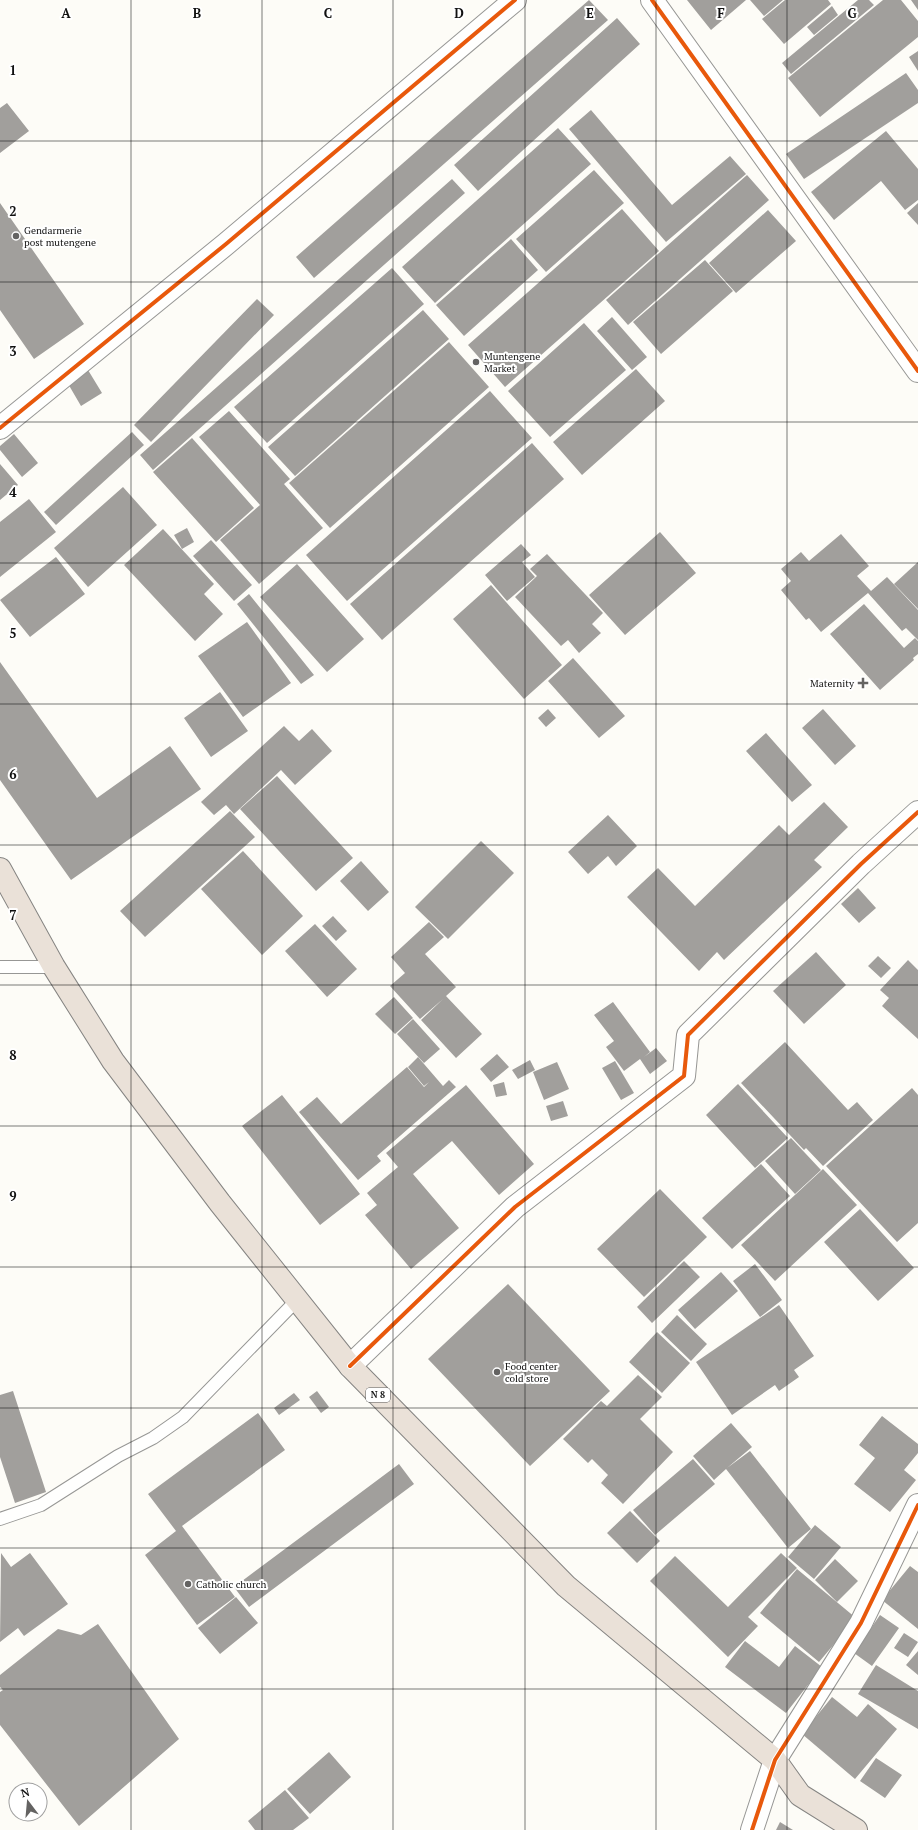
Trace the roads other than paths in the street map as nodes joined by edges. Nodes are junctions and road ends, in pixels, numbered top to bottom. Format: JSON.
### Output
{"nodes":[{"id":1,"x":515,"y":0,"type":"edge"},
{"id":2,"x":652,"y":0,"type":"edge"},
{"id":3,"x":918,"y":371,"type":"edge"},
{"id":4,"x":0,"y":428,"type":"edge"},
{"id":5,"x":918,"y":812,"type":"edge"},
{"id":6,"x":0,"y":869,"type":"edge"},
{"id":7,"x":0,"y":967,"type":"edge"},
{"id":8,"x":54,"y":967,"type":"junction"},
{"id":9,"x":297,"y":1300,"type":"junction"},
{"id":10,"x":350,"y":1366,"type":"junction"},
{"id":11,"x":918,"y":1505,"type":"edge"},
{"id":12,"x":0,"y":1519,"type":"edge"},
{"id":13,"x":775,"y":1760,"type":"junction"},
{"id":14,"x":752,"y":1830,"type":"edge"},
{"id":15,"x":856,"y":1830,"type":"edge"}],
"edges":[{"from":1,"to":4,"type":"street"},
{"from":2,"to":3,"type":"street"},
{"from":5,"to":10,"type":"street"},
{"from":6,"to":8,"type":"highway","number":"N 8"},
{"from":7,"to":8,"type":"lane"},
{"from":8,"to":9,"type":"highway","number":"N 8"},
{"from":9,"to":10,"type":"highway","number":"N 8"},
{"from":9,"to":12,"type":"lane"},
{"from":10,"to":13,"type":"highway","number":"N 8"},
{"from":11,"to":13,"type":"street"},
{"from":13,"to":14,"type":"street"},
{"from":13,"to":15,"type":"highway","number":"N 8"}]}
